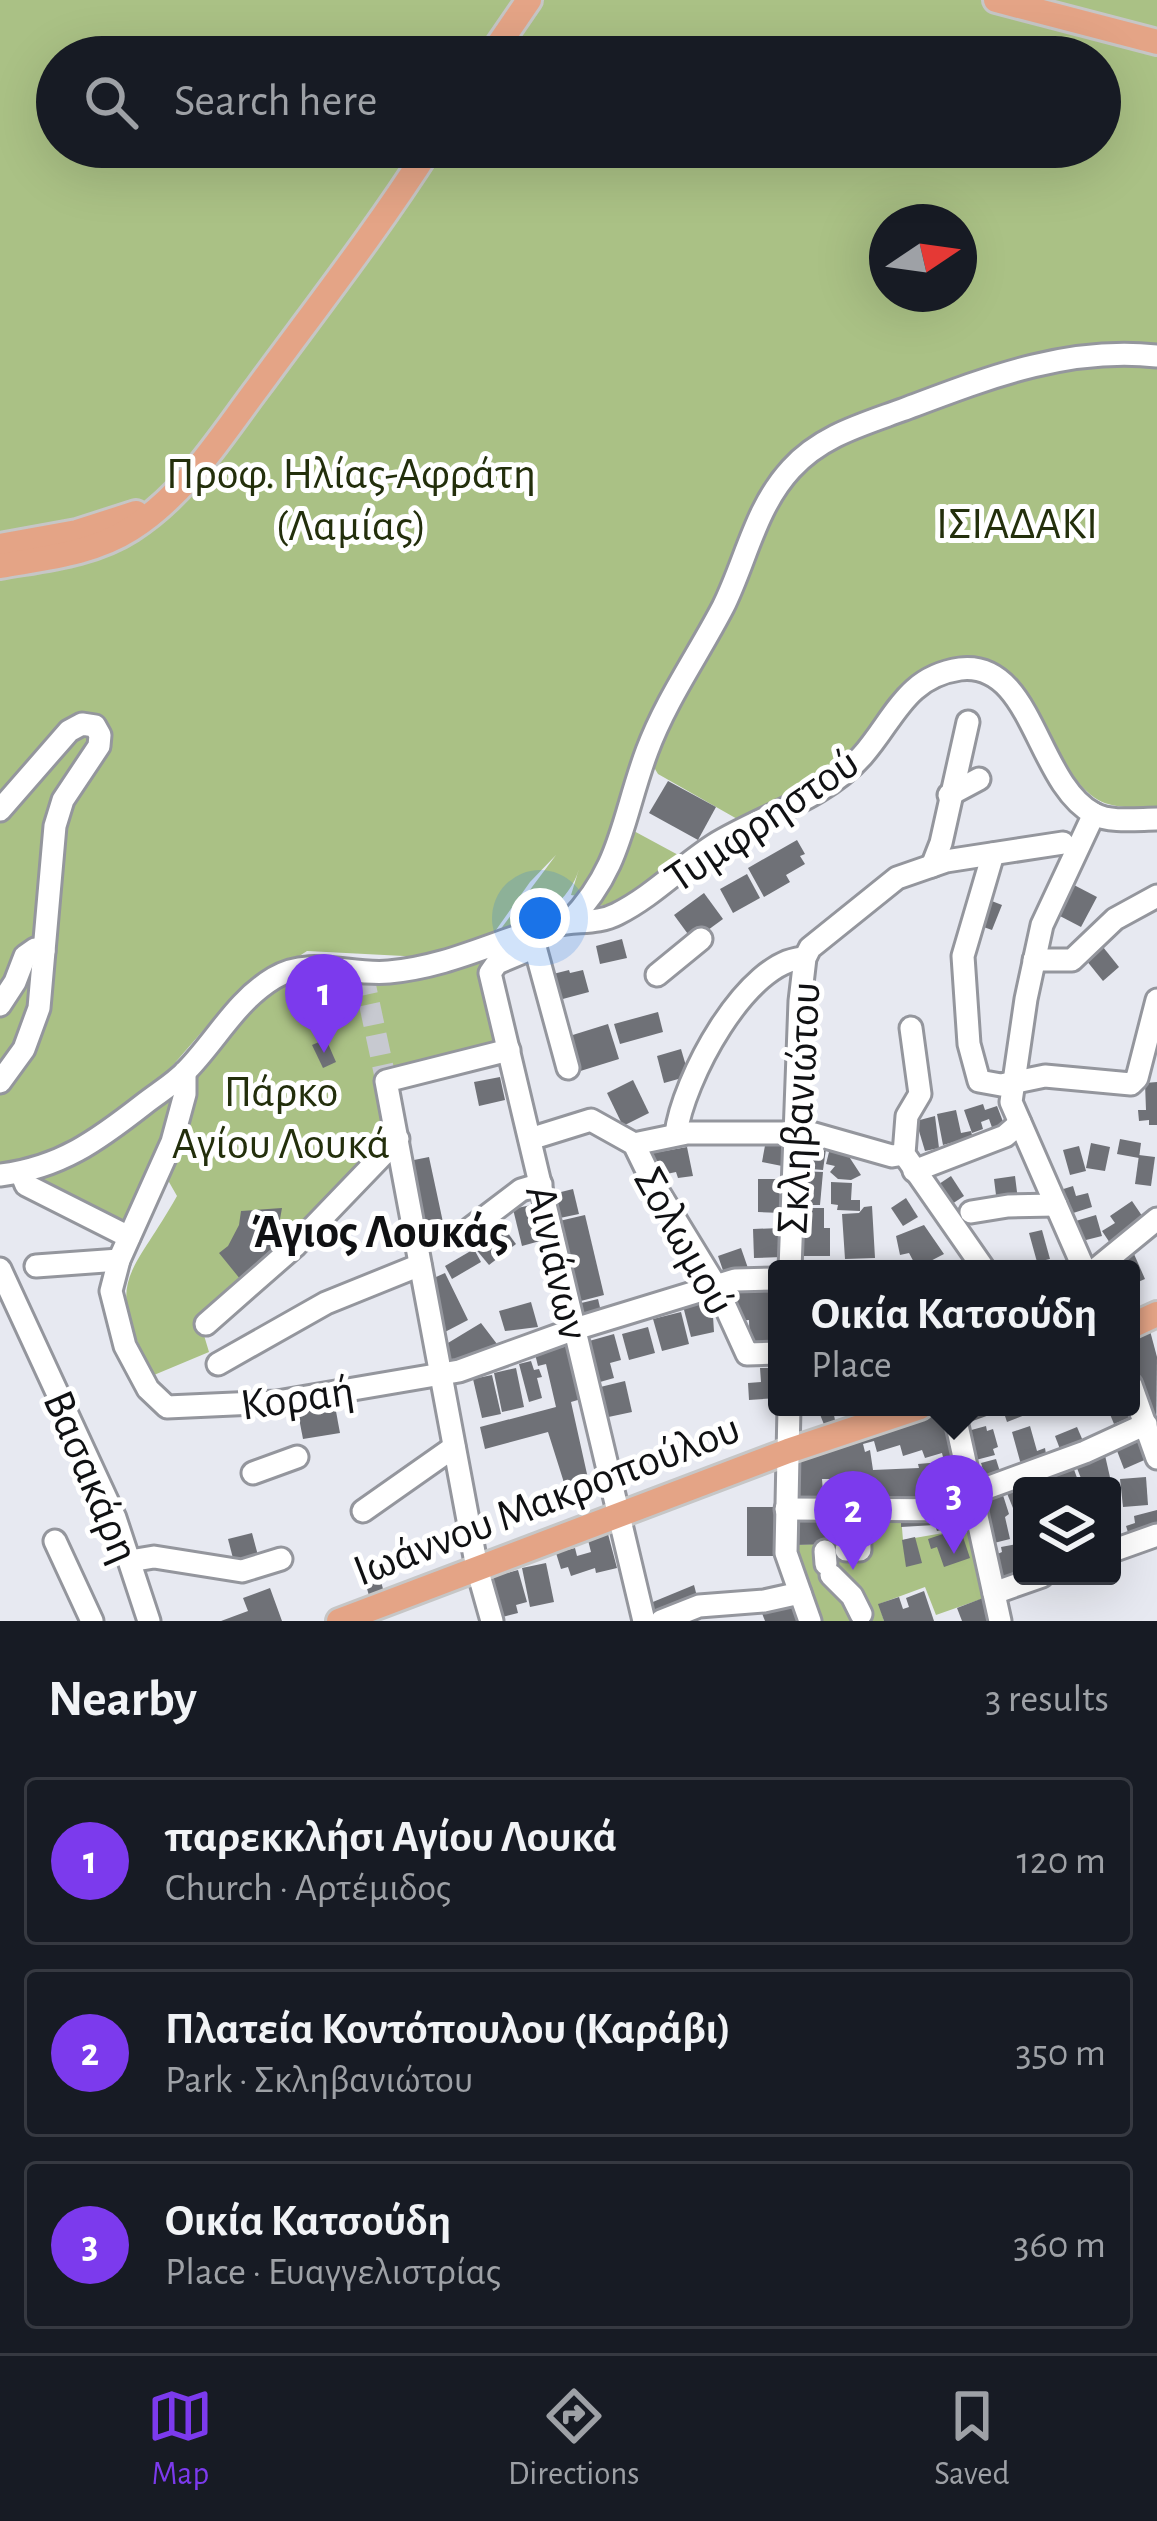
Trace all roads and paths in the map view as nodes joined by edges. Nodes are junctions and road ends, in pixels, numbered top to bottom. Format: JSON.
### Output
{"nodes":[{"id":1,"x":529,"y":0,"type":"edge"},
{"id":2,"x":995,"y":0,"type":"edge"},
{"id":3,"x":504,"y":36,"type":"edge"},
{"id":4,"x":1157,"y":42,"type":"edge"},
{"id":5,"x":416,"y":168,"type":"edge"},
{"id":6,"x":1157,"y":356,"type":"edge"},
{"id":7,"x":3,"y":562,"type":"edge"},
{"id":8,"x":968,"y":722,"type":"dead end"},
{"id":9,"x":979,"y":779,"type":"dead end"},
{"id":10,"x":949,"y":795,"type":"junction"},
{"id":11,"x":0,"y":810,"type":"edge"},
{"id":12,"x":1094,"y":814,"type":"junction"},
{"id":13,"x":1157,"y":819,"type":"edge"},
{"id":14,"x":1063,"y":843,"type":"dead end"},
{"id":15,"x":993,"y":854,"type":"junction"},
{"id":16,"x":932,"y":866,"type":"junction"},
{"id":17,"x":1157,"y":896,"type":"edge"},
{"id":18,"x":548,"y":931,"type":"junction"},
{"id":19,"x":701,"y":939,"type":"dead end"},
{"id":20,"x":44,"y":951,"type":"junction"},
{"id":21,"x":807,"y":953,"type":"junction"},
{"id":22,"x":1034,"y":960,"type":"junction"},
{"id":23,"x":657,"y":975,"type":"dead end"},
{"id":24,"x":15,"y":982,"type":"junction"},
{"id":25,"x":41,"y":992,"type":"junction"},
{"id":26,"x":1157,"y":1000,"type":"edge"},
{"id":27,"x":0,"y":1005,"type":"edge"},
{"id":28,"x":911,"y":1028,"type":"dead end"},
{"id":29,"x":509,"y":1050,"type":"junction"},
{"id":30,"x":568,"y":1068,"type":"dead end"},
{"id":31,"x":185,"y":1072,"type":"junction"},
{"id":32,"x":0,"y":1082,"type":"edge"},
{"id":33,"x":1012,"y":1083,"type":"junction"},
{"id":34,"x":1020,"y":1123,"type":"junction"},
{"id":35,"x":676,"y":1134,"type":"junction"},
{"id":36,"x":793,"y":1134,"type":"junction"},
{"id":37,"x":530,"y":1138,"type":"junction"},
{"id":38,"x":398,"y":1139,"type":"junction"},
{"id":39,"x":634,"y":1144,"type":"junction"},
{"id":40,"x":909,"y":1163,"type":"junction"},
{"id":41,"x":10,"y":1174,"type":"edge"},
{"id":42,"x":541,"y":1184,"type":"junction"},
{"id":43,"x":1056,"y":1205,"type":"junction"},
{"id":44,"x":971,"y":1212,"type":"dead end"},
{"id":45,"x":1157,"y":1219,"type":"edge"},
{"id":46,"x":471,"y":1228,"type":"dead end"},
{"id":47,"x":129,"y":1237,"type":"junction"},
{"id":48,"x":119,"y":1260,"type":"junction"},
{"id":49,"x":790,"y":1260,"type":"edge"},
{"id":50,"x":978,"y":1260,"type":"edge"},
{"id":51,"x":1080,"y":1260,"type":"edge"},
{"id":52,"x":1107,"y":1260,"type":"edge"},
{"id":53,"x":420,"y":1265,"type":"junction"},
{"id":54,"x":36,"y":1266,"type":"dead end"},
{"id":55,"x":0,"y":1269,"type":"edge"},
{"id":56,"x":768,"y":1279,"type":"edge"},
{"id":57,"x":716,"y":1286,"type":"junction"},
{"id":58,"x":206,"y":1324,"type":"dead end"},
{"id":59,"x":575,"y":1329,"type":"junction"},
{"id":60,"x":768,"y":1354,"type":"edge"},
{"id":61,"x":218,"y":1364,"type":"dead end"},
{"id":62,"x":442,"y":1375,"type":"junction"},
{"id":63,"x":1140,"y":1408,"type":"edge"},
{"id":64,"x":789,"y":1416,"type":"edge"},
{"id":65,"x":893,"y":1416,"type":"edge"},
{"id":66,"x":955,"y":1416,"type":"edge"},
{"id":67,"x":1146,"y":1424,"type":"junction"},
{"id":68,"x":454,"y":1447,"type":"junction"},
{"id":69,"x":788,"y":1451,"type":"junction"},
{"id":70,"x":297,"y":1457,"type":"dead end"},
{"id":71,"x":1157,"y":1458,"type":"edge"},
{"id":72,"x":253,"y":1473,"type":"dead end"},
{"id":73,"x":975,"y":1502,"type":"junction"},
{"id":74,"x":859,"y":1508,"type":"junction"},
{"id":75,"x":787,"y":1509,"type":"junction"},
{"id":76,"x":363,"y":1511,"type":"dead end"},
{"id":77,"x":616,"y":1516,"type":"junction"},
{"id":78,"x":1157,"y":1535,"type":"edge"},
{"id":79,"x":55,"y":1541,"type":"dead end"},
{"id":80,"x":1121,"y":1548,"type":"edge"},
{"id":81,"x":281,"y":1559,"type":"dead end"},
{"id":82,"x":130,"y":1562,"type":"junction"},
{"id":83,"x":477,"y":1568,"type":"junction"},
{"id":84,"x":1017,"y":1585,"type":"edge"},
{"id":85,"x":800,"y":1592,"type":"junction"},
{"id":86,"x":994,"y":1593,"type":"junction"},
{"id":87,"x":861,"y":1614,"type":"dead end"},
{"id":88,"x":92,"y":1621,"type":"edge"},
{"id":89,"x":149,"y":1621,"type":"edge"},
{"id":90,"x":339,"y":1621,"type":"edge"},
{"id":91,"x":492,"y":1621,"type":"edge"},
{"id":92,"x":644,"y":1621,"type":"edge"},
{"id":93,"x":661,"y":1621,"type":"edge"},
{"id":94,"x":811,"y":1621,"type":"edge"},
{"id":95,"x":1000,"y":1621,"type":"edge"}],
"edges":[{"from":1,"to":3,"type":"main road"},
{"from":2,"to":4,"type":"main road"},
{"from":5,"to":7,"type":"main road"},
{"from":6,"to":18,"type":"street"},
{"from":8,"to":10,"type":"street"},
{"from":9,"to":10,"type":"street"},
{"from":10,"to":16,"type":"street"},
{"from":11,"to":20,"type":"street"},
{"from":12,"to":13,"type":"street"},
{"from":12,"to":18,"type":"street","name":"Τυμφρηστού"},
{"from":12,"to":22,"type":"street"},
{"from":14,"to":15,"type":"street"},
{"from":15,"to":16,"type":"street"},
{"from":15,"to":33,"type":"street"},
{"from":16,"to":21,"type":"street"},
{"from":17,"to":22,"type":"street"},
{"from":18,"to":29,"type":"street","name":"Αινιάνων"},
{"from":18,"to":30,"type":"street"},
{"from":18,"to":31,"type":"street","name":"Τυμφρηστού"},
{"from":19,"to":23,"type":"street"},
{"from":20,"to":24,"type":"street"},
{"from":20,"to":25,"type":"street"},
{"from":21,"to":35,"type":"street"},
{"from":21,"to":36,"type":"street","name":"Σκληβανιώτου"},
{"from":22,"to":33,"type":"street"},
{"from":24,"to":25,"type":"street"},
{"from":24,"to":27,"type":"street"},
{"from":25,"to":32,"type":"street"},
{"from":26,"to":33,"type":"street"},
{"from":28,"to":40,"type":"street"},
{"from":29,"to":37,"type":"street","name":"Αινιάνων"},
{"from":29,"to":38,"type":"street"},
{"from":31,"to":41,"type":"street","name":"Τυμφρηστού"},
{"from":31,"to":47,"type":"street","name":"Κοραή"},
{"from":33,"to":34,"type":"street"},
{"from":34,"to":40,"type":"street"},
{"from":34,"to":43,"type":"street"},
{"from":35,"to":36,"type":"street"},
{"from":35,"to":39,"type":"street"},
{"from":36,"to":40,"type":"street"},
{"from":36,"to":49,"type":"street","name":"Σκληβανιώτου"},
{"from":37,"to":39,"type":"street","name":"Σολωμού"},
{"from":37,"to":42,"type":"street","name":"Αινιάνων"},
{"from":38,"to":53,"type":"street"},
{"from":38,"to":58,"type":"street"},
{"from":39,"to":57,"type":"street","name":"Σολωμού"},
{"from":40,"to":50,"type":"street"},
{"from":41,"to":47,"type":"street"},
{"from":42,"to":46,"type":"street"},
{"from":42,"to":59,"type":"street","name":"Αινιάνων"},
{"from":43,"to":44,"type":"street"},
{"from":43,"to":51,"type":"street"},
{"from":45,"to":52,"type":"street"},
{"from":47,"to":48,"type":"street","name":"Κοραή"},
{"from":48,"to":54,"type":"street"},
{"from":48,"to":62,"type":"street","name":"Κοραή"},
{"from":53,"to":61,"type":"street"},
{"from":53,"to":62,"type":"street"},
{"from":55,"to":82,"type":"street","name":"Βασακάρη"},
{"from":56,"to":57,"type":"street","name":"Κοραή"},
{"from":57,"to":59,"type":"street","name":"Κοραή"},
{"from":57,"to":60,"type":"street","name":"Σολωμού"},
{"from":59,"to":62,"type":"street","name":"Κοραή"},
{"from":59,"to":77,"type":"street","name":"Αινιάνων"},
{"from":62,"to":68,"type":"street"},
{"from":63,"to":67,"type":"street"},
{"from":64,"to":69,"type":"street"},
{"from":65,"to":69,"type":"main road","name":"Ιωάννου Μακροπούλου"},
{"from":66,"to":73,"type":"street"},
{"from":67,"to":71,"type":"street"},
{"from":67,"to":73,"type":"street"},
{"from":68,"to":76,"type":"street"},
{"from":68,"to":83,"type":"street"},
{"from":69,"to":75,"type":"street"},
{"from":69,"to":77,"type":"main road","name":"Ιωάννου Μακροπούλου"},
{"from":70,"to":72,"type":"street"},
{"from":73,"to":74,"type":"street"},
{"from":73,"to":86,"type":"street"},
{"from":74,"to":75,"type":"street"},
{"from":74,"to":87,"type":"street"},
{"from":75,"to":85,"type":"street"},
{"from":77,"to":83,"type":"main road","name":"Ιωάννου Μακροπούλου"},
{"from":77,"to":92,"type":"street","name":"Αινιάνων"},
{"from":78,"to":80,"type":"street"},
{"from":79,"to":88,"type":"street"},
{"from":81,"to":82,"type":"street"},
{"from":82,"to":89,"type":"street","name":"Βασακάρη"},
{"from":83,"to":90,"type":"main road","name":"Ιωάννου Μακροπούλου"},
{"from":83,"to":91,"type":"street"},
{"from":84,"to":86,"type":"street"},
{"from":85,"to":93,"type":"street"},
{"from":85,"to":94,"type":"street"},
{"from":86,"to":95,"type":"street"}]}
